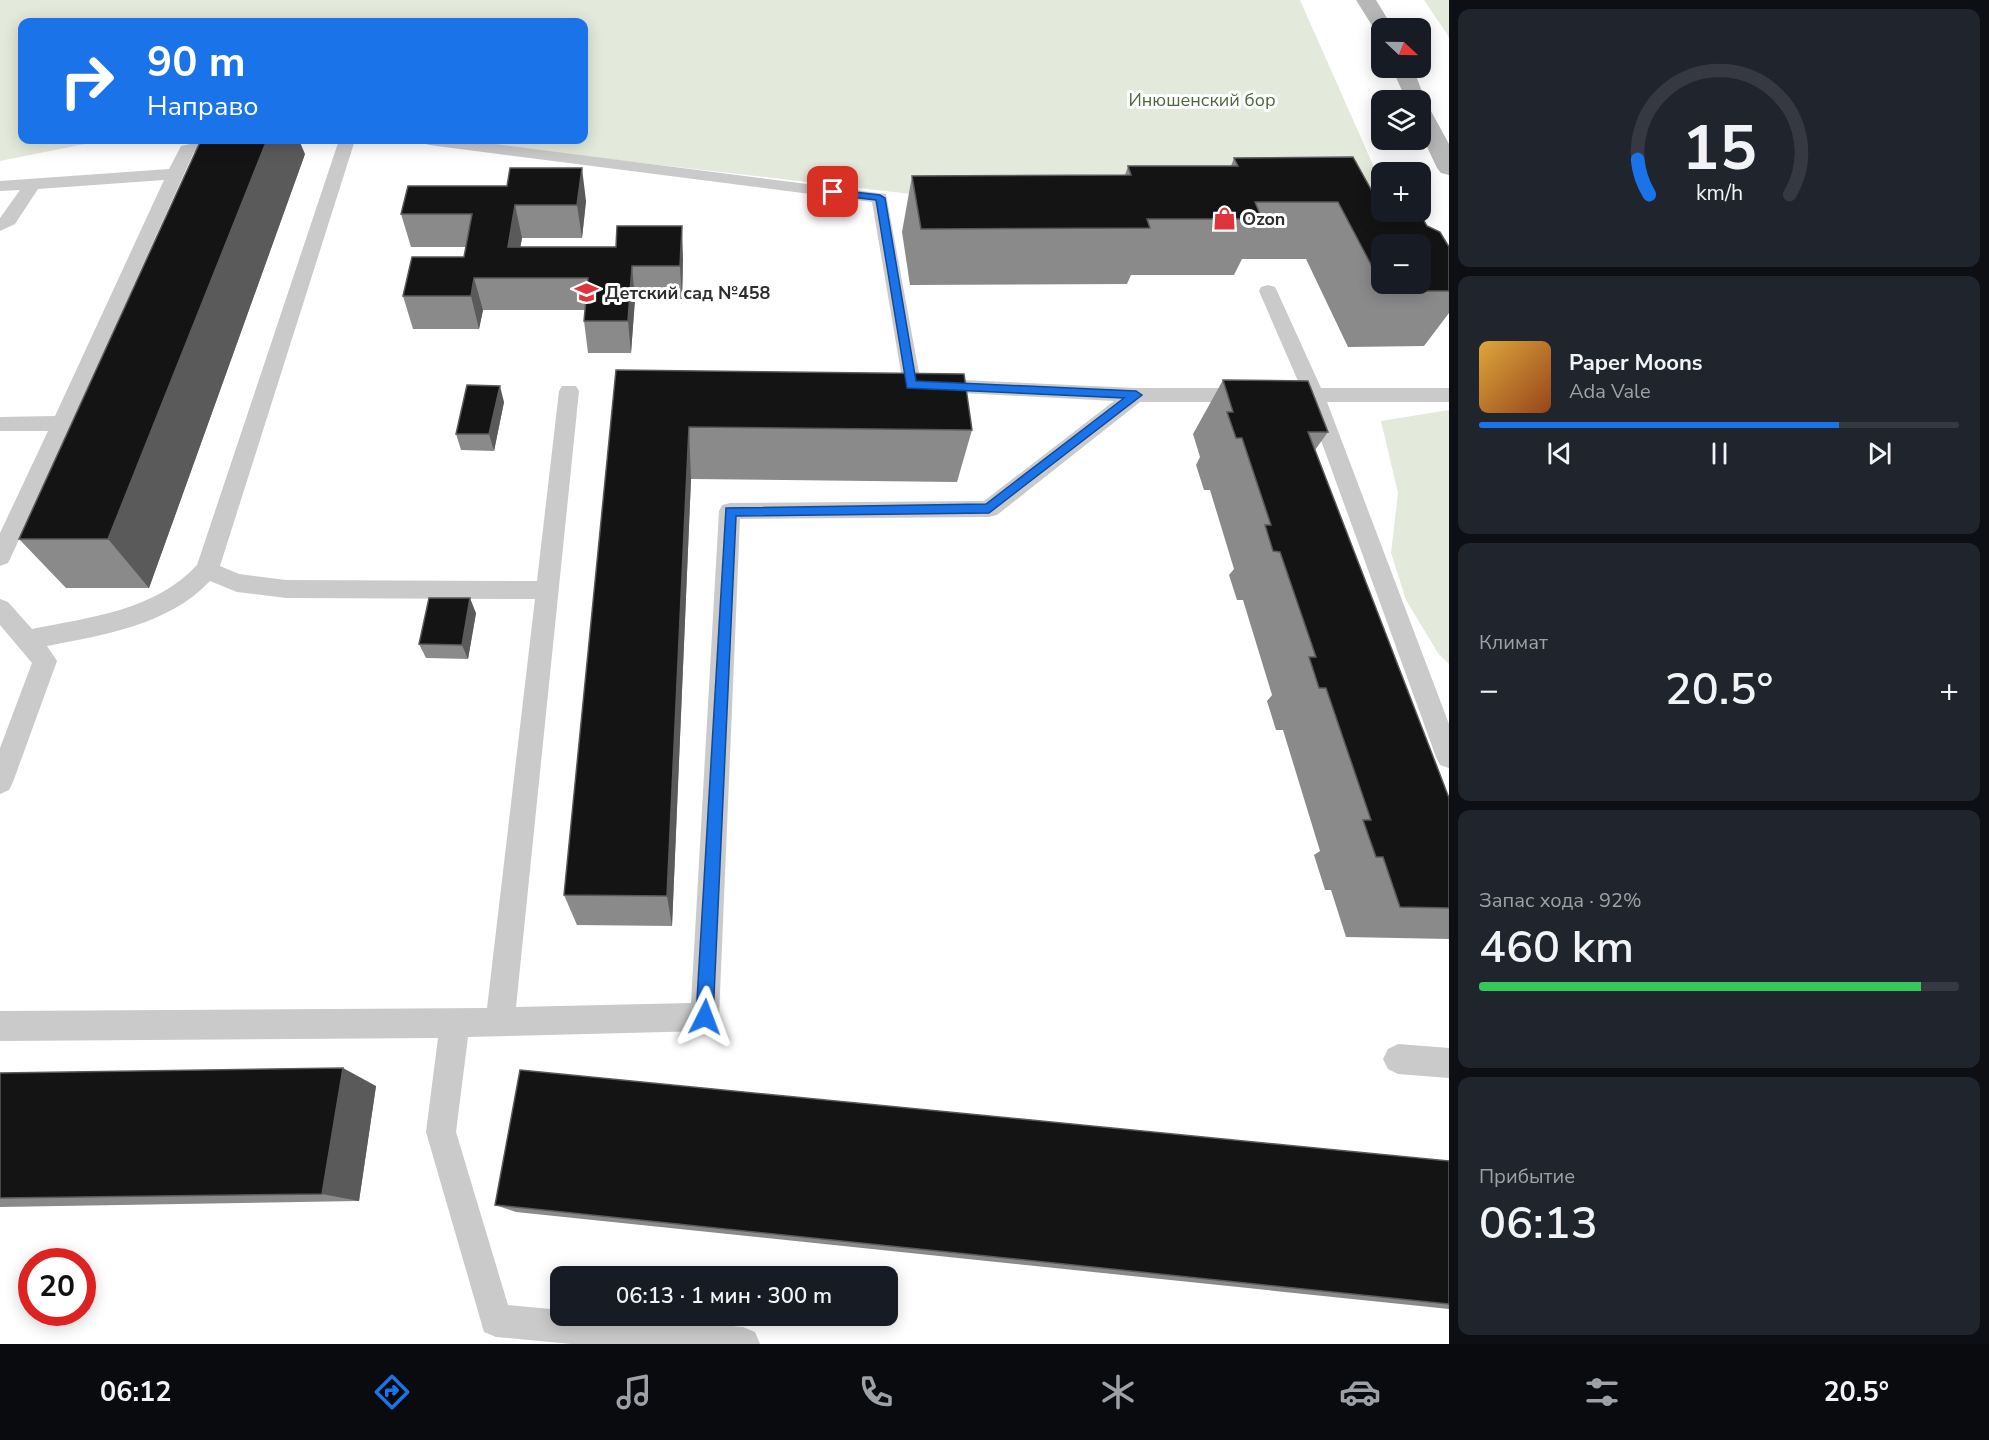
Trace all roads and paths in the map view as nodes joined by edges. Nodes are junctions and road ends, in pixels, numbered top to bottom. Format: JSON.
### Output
{"nodes":[{"id":1,"x":1366,"y":0,"type":"edge"},
{"id":2,"x":1377,"y":18,"type":"edge"},
{"id":3,"x":1431,"y":130,"type":"edge"},
{"id":4,"x":210,"y":144,"type":"edge"},
{"id":5,"x":346,"y":144,"type":"edge"},
{"id":6,"x":460,"y":144,"type":"edge"},
{"id":7,"x":1449,"y":168,"type":"edge"},
{"id":8,"x":175,"y":174,"type":"junction"},
{"id":9,"x":32,"y":184,"type":"junction"},
{"id":10,"x":0,"y":186,"type":"edge"},
{"id":11,"x":0,"y":225,"type":"edge"},
{"id":12,"x":1268,"y":291,"type":"dead end"},
{"id":13,"x":569,"y":392,"type":"dead end"},
{"id":14,"x":1136,"y":395,"type":"junction"},
{"id":15,"x":1314,"y":395,"type":"junction"},
{"id":16,"x":1449,"y":395,"type":"edge"},
{"id":17,"x":61,"y":423,"type":"junction"},
{"id":18,"x":0,"y":424,"type":"edge"},
{"id":19,"x":0,"y":557,"type":"edge"},
{"id":20,"x":207,"y":570,"type":"junction"},
{"id":21,"x":547,"y":590,"type":"junction"},
{"id":22,"x":0,"y":609,"type":"edge"},
{"id":23,"x":28,"y":640,"type":"junction"},
{"id":24,"x":1449,"y":757,"type":"edge"},
{"id":25,"x":0,"y":782,"type":"edge"},
{"id":26,"x":500,"y":1021,"type":"junction"},
{"id":27,"x":455,"y":1023,"type":"junction"},
{"id":28,"x":0,"y":1026,"type":"edge"},
{"id":29,"x":1398,"y":1059,"type":"dead end"},
{"id":30,"x":1449,"y":1063,"type":"edge"},
{"id":31,"x":743,"y":1344,"type":"edge"}],
"edges":[{"from":1,"to":2,"type":"main road"},
{"from":3,"to":7,"type":"main road"},
{"from":4,"to":8,"type":"lane"},
{"from":5,"to":20,"type":"lane"},
{"from":6,"to":14,"type":"lane"},
{"from":8,"to":9,"type":"lane"},
{"from":8,"to":17,"type":"lane"},
{"from":9,"to":10,"type":"lane"},
{"from":9,"to":11,"type":"lane"},
{"from":12,"to":15,"type":"lane"},
{"from":13,"to":21,"type":"lane"},
{"from":14,"to":15,"type":"lane"},
{"from":14,"to":26,"type":"lane"},
{"from":15,"to":16,"type":"lane"},
{"from":15,"to":24,"type":"lane"},
{"from":17,"to":18,"type":"lane"},
{"from":17,"to":19,"type":"lane"},
{"from":20,"to":21,"type":"lane"},
{"from":20,"to":23,"type":"lane"},
{"from":21,"to":26,"type":"lane"},
{"from":22,"to":23,"type":"lane"},
{"from":23,"to":25,"type":"lane"},
{"from":26,"to":27,"type":"lane"},
{"from":27,"to":28,"type":"lane"},
{"from":27,"to":31,"type":"lane"},
{"from":29,"to":30,"type":"lane"}]}
